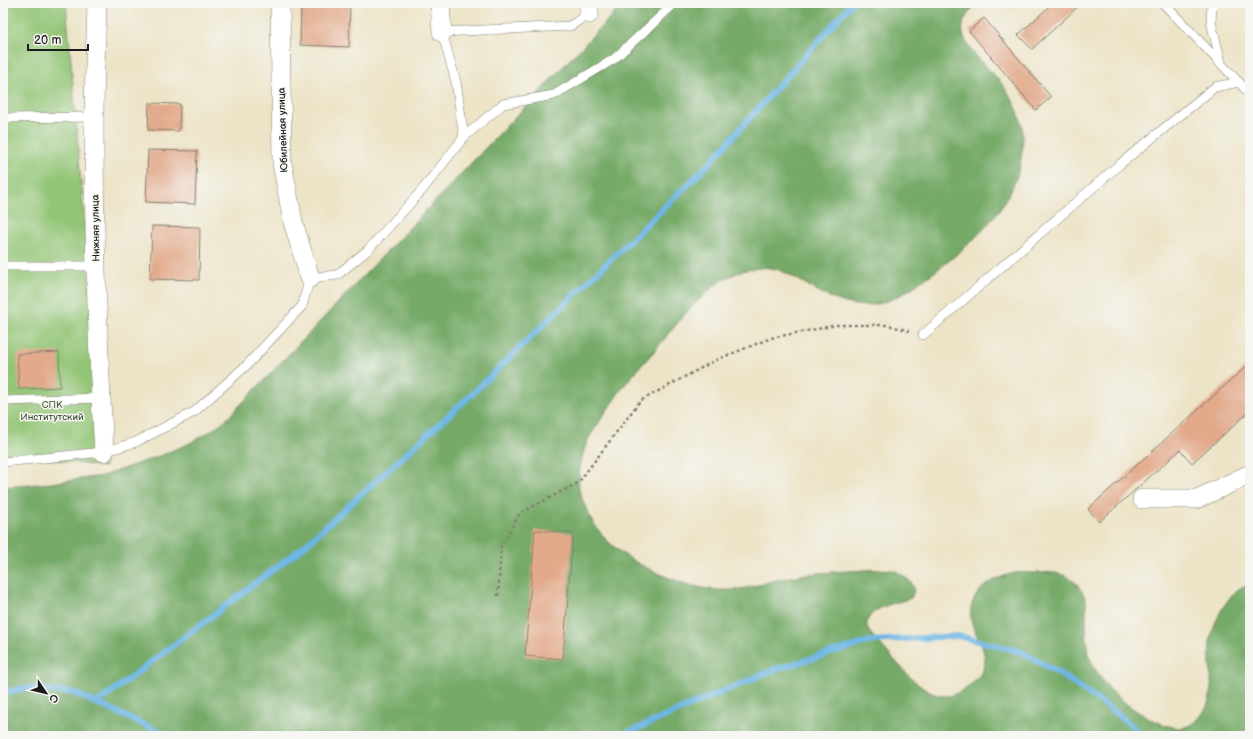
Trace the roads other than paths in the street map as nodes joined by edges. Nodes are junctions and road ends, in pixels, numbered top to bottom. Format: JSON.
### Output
{"nodes":[{"id":1,"x":97,"y":3,"type":"edge"},
{"id":2,"x":280,"y":3,"type":"edge"},
{"id":3,"x":440,"y":3,"type":"edge"},
{"id":4,"x":675,"y":3,"type":"edge"},
{"id":5,"x":1163,"y":3,"type":"edge"},
{"id":6,"x":1212,"y":3,"type":"edge"},
{"id":7,"x":589,"y":8,"type":"edge"},
{"id":8,"x":442,"y":32,"type":"junction"},
{"id":9,"x":1221,"y":64,"type":"junction"},
{"id":10,"x":1239,"y":82,"type":"junction"},
{"id":11,"x":1250,"y":94,"type":"edge"},
{"id":12,"x":94,"y":117,"type":"junction"},
{"id":13,"x":3,"y":118,"type":"edge"},
{"id":14,"x":464,"y":137,"type":"junction"},
{"id":15,"x":3,"y":266,"type":"edge"},
{"id":16,"x":96,"y":266,"type":"junction"},
{"id":17,"x":310,"y":278,"type":"junction"},
{"id":18,"x":923,"y":335,"type":"road end"},
{"id":19,"x":101,"y":398,"type":"junction"},
{"id":20,"x":3,"y":401,"type":"edge"},
{"id":21,"x":104,"y":452,"type":"junction"},
{"id":22,"x":3,"y":462,"type":"edge"},
{"id":23,"x":1250,"y":474,"type":"edge"},
{"id":24,"x":1142,"y":500,"type":"dead end"}],
"edges":[{"from":1,"to":12,"type":"street","name":"Нижняя улица"},
{"from":2,"to":17,"type":"street","name":"Юбилейная улица"},
{"from":3,"to":8,"type":"street"},
{"from":4,"to":14,"type":"lane"},
{"from":5,"to":9,"type":"lane"},
{"from":6,"to":9,"type":"lane"},
{"from":7,"to":8,"type":"lane"},
{"from":8,"to":14,"type":"lane"},
{"from":9,"to":10,"type":"lane"},
{"from":10,"to":11,"type":"lane"},
{"from":10,"to":18,"type":"lane"},
{"from":12,"to":13,"type":"lane"},
{"from":12,"to":16,"type":"street","name":"Нижняя улица"},
{"from":14,"to":17,"type":"lane"},
{"from":15,"to":16,"type":"lane"},
{"from":16,"to":19,"type":"street","name":"Нижняя улица"},
{"from":17,"to":21,"type":"lane"},
{"from":19,"to":20,"type":"lane"},
{"from":19,"to":21,"type":"street","name":"Нижняя улица"},
{"from":21,"to":22,"type":"lane"},
{"from":23,"to":24,"type":"street"}]}
